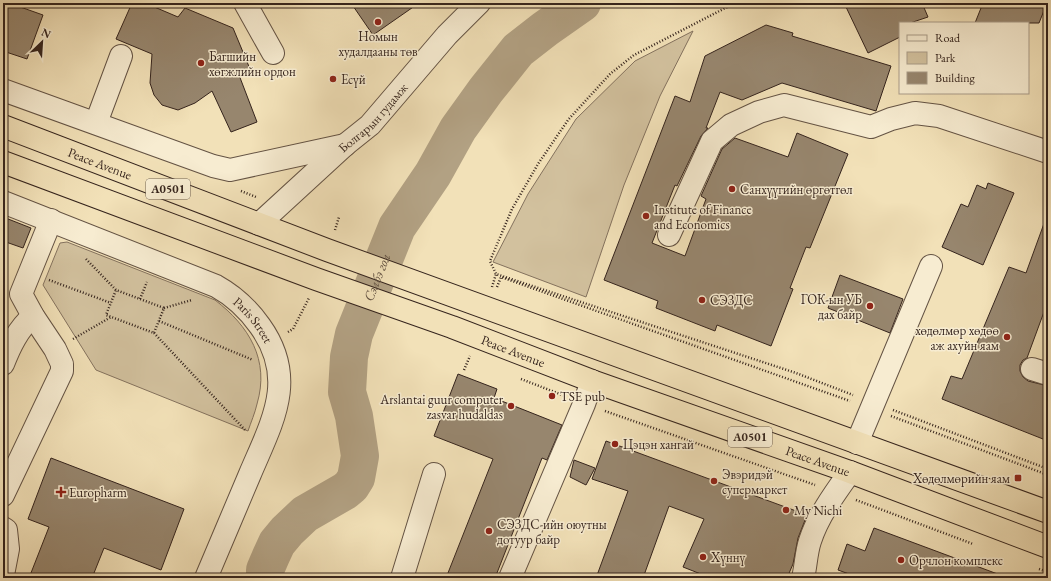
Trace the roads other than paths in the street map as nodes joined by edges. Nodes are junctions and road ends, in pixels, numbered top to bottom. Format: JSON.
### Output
{"nodes":[{"id":1,"x":245,"y":3,"type":"edge"},
{"id":2,"x":479,"y":3,"type":"edge"},
{"id":3,"x":274,"y":53,"type":"dead end"},
{"id":4,"x":121,"y":56,"type":"dead end"},
{"id":5,"x":3,"y":90,"type":"edge"},
{"id":6,"x":96,"y":123,"type":"junction"},
{"id":7,"x":3,"y":126,"type":"edge"},
{"id":8,"x":345,"y":145,"type":"junction"},
{"id":9,"x":1048,"y":152,"type":"edge"},
{"id":10,"x":3,"y":162,"type":"edge"},
{"id":11,"x":3,"y":202,"type":"edge"},
{"id":12,"x":51,"y":220,"type":"junction"},
{"id":13,"x":259,"y":224,"type":"junction"},
{"id":14,"x":669,"y":235,"type":"dead end"},
{"id":15,"x":931,"y":266,"type":"dead end"},
{"id":16,"x":33,"y":316,"type":"junction"},
{"id":17,"x":3,"y":364,"type":"edge"},
{"id":18,"x":592,"y":381,"type":"junction"},
{"id":19,"x":857,"y":443,"type":"junction"},
{"id":20,"x":850,"y":472,"type":"junction"},
{"id":21,"x":434,"y":474,"type":"dead end"},
{"id":22,"x":3,"y":495,"type":"edge"},
{"id":23,"x":1048,"y":512,"type":"edge"},
{"id":24,"x":3,"y":528,"type":"edge"},
{"id":25,"x":1048,"y":547,"type":"edge"},
{"id":26,"x":3,"y":575,"type":"edge"},
{"id":27,"x":206,"y":578,"type":"edge"},
{"id":28,"x":402,"y":578,"type":"edge"},
{"id":29,"x":510,"y":578,"type":"edge"},
{"id":30,"x":803,"y":578,"type":"edge"}],
"edges":[{"from":1,"to":3,"type":"street"},
{"from":2,"to":8,"type":"street","name":"Болгарын гудамж"},
{"from":4,"to":6,"type":"street"},
{"from":5,"to":6,"type":"street"},
{"from":6,"to":8,"type":"street"},
{"from":7,"to":13,"type":"highway","name":"Peace Avenue","number":"A0501"},
{"from":8,"to":13,"type":"street","name":"Болгарын гудамж"},
{"from":9,"to":14,"type":"street"},
{"from":10,"to":18,"type":"highway","name":"Peace Avenue","number":"A0501"},
{"from":11,"to":12,"type":"street","name":"Paris Street"},
{"from":12,"to":16,"type":"street"},
{"from":12,"to":27,"type":"street","name":"Paris Street"},
{"from":13,"to":19,"type":"highway","name":"Peace Avenue","number":"A0501"},
{"from":15,"to":19,"type":"street"},
{"from":16,"to":17,"type":"street"},
{"from":16,"to":22,"type":"street"},
{"from":18,"to":20,"type":"highway","name":"Peace Avenue","number":"A0501"},
{"from":18,"to":29,"type":"street"},
{"from":19,"to":23,"type":"highway","number":"A0501"},
{"from":20,"to":25,"type":"highway","name":"Peace Avenue","number":"A0501"},
{"from":20,"to":30,"type":"street"},
{"from":21,"to":28,"type":"street"},
{"from":24,"to":26,"type":"street"}]}
